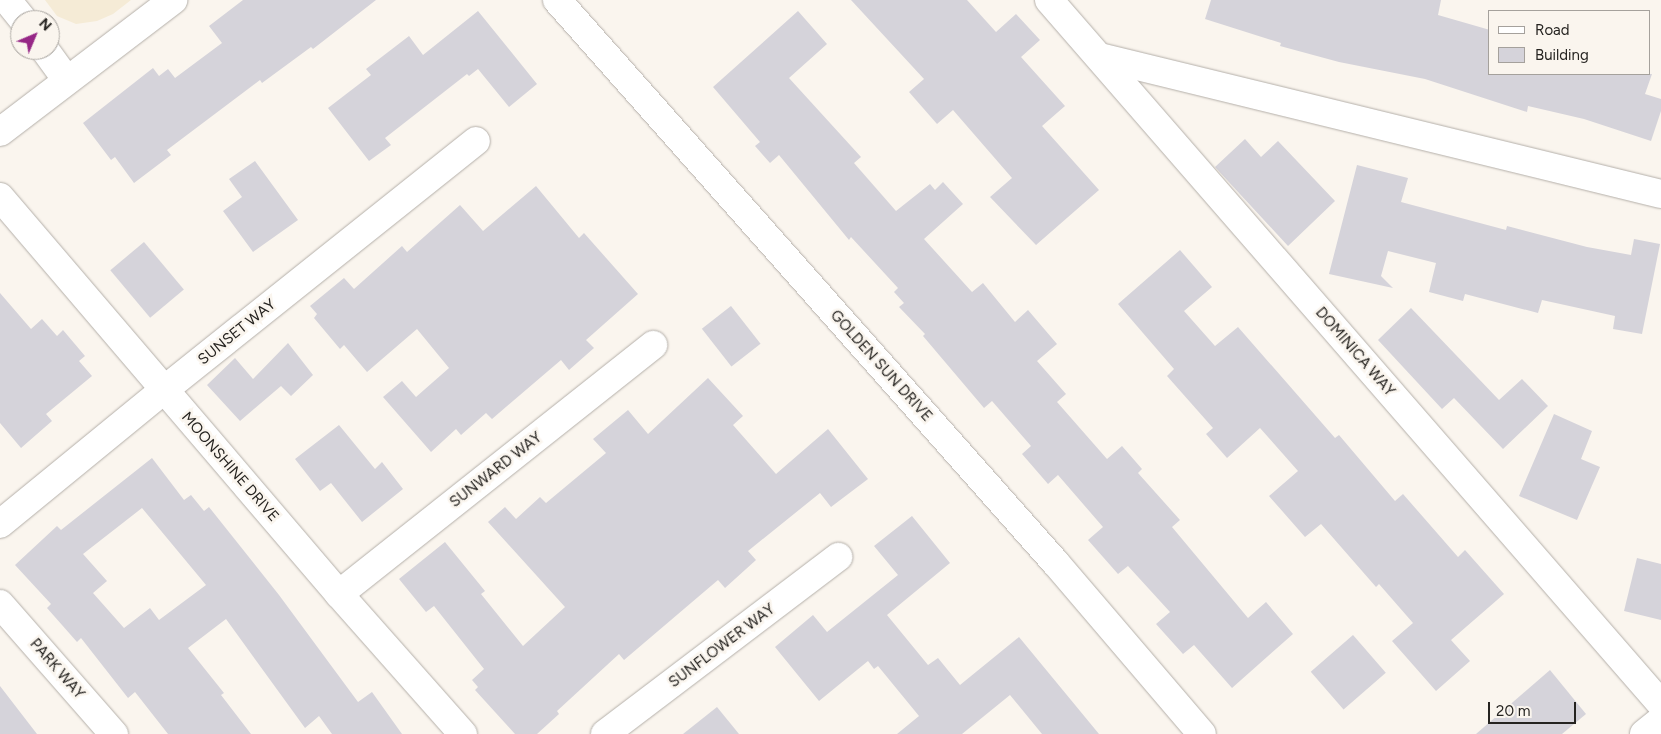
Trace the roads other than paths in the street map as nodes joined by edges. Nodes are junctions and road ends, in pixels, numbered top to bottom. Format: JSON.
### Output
{"nodes":[{"id":1,"x":7,"y":0,"type":"edge"},
{"id":2,"x":173,"y":0,"type":"edge"},
{"id":3,"x":557,"y":0,"type":"edge"},
{"id":4,"x":1049,"y":0,"type":"edge"},
{"id":5,"x":15,"y":10,"type":"edge"},
{"id":6,"x":1100,"y":57,"type":"junction"},
{"id":7,"x":52,"y":60,"type":"edge"},
{"id":8,"x":67,"y":80,"type":"junction"},
{"id":9,"x":0,"y":132,"type":"edge"},
{"id":10,"x":476,"y":141,"type":"dead end"},
{"id":11,"x":1661,"y":194,"type":"edge"},
{"id":12,"x":0,"y":197,"type":"edge"},
{"id":13,"x":653,"y":345,"type":"dead end"},
{"id":14,"x":164,"y":390,"type":"junction"},
{"id":15,"x":0,"y":524,"type":"edge"},
{"id":16,"x":838,"y":557,"type":"dead end"},
{"id":17,"x":339,"y":594,"type":"junction"},
{"id":18,"x":0,"y":604,"type":"edge"},
{"id":19,"x":1661,"y":704,"type":"edge"},
{"id":20,"x":1661,"y":720,"type":"edge"},
{"id":21,"x":114,"y":734,"type":"edge"},
{"id":22,"x":463,"y":734,"type":"edge"},
{"id":23,"x":605,"y":734,"type":"edge"},
{"id":24,"x":1202,"y":734,"type":"edge"},
{"id":25,"x":1644,"y":734,"type":"edge"}],
"edges":[{"from":1,"to":5,"type":"street"},
{"from":2,"to":8,"type":"street"},
{"from":3,"to":24,"type":"street","name":"GOLDEN SUN DRIVE"},
{"from":4,"to":6,"type":"street","name":"DOMINICA WAY"},
{"from":6,"to":11,"type":"street"},
{"from":6,"to":19,"type":"street","name":"DOMINICA WAY"},
{"from":7,"to":8,"type":"street"},
{"from":8,"to":9,"type":"street"},
{"from":10,"to":14,"type":"street","name":"SUNSET WAY"},
{"from":12,"to":14,"type":"street","name":"MOONSHINE DRIVE"},
{"from":13,"to":17,"type":"street","name":"SUNWARD WAY"},
{"from":14,"to":15,"type":"street","name":"SUNSET WAY"},
{"from":14,"to":17,"type":"street","name":"MOONSHINE DRIVE"},
{"from":16,"to":23,"type":"street","name":"SUNFLOWER WAY"},
{"from":17,"to":22,"type":"street","name":"MOONSHINE DRIVE"},
{"from":18,"to":21,"type":"street","name":"PARK WAY"},
{"from":20,"to":25,"type":"street"}]}
